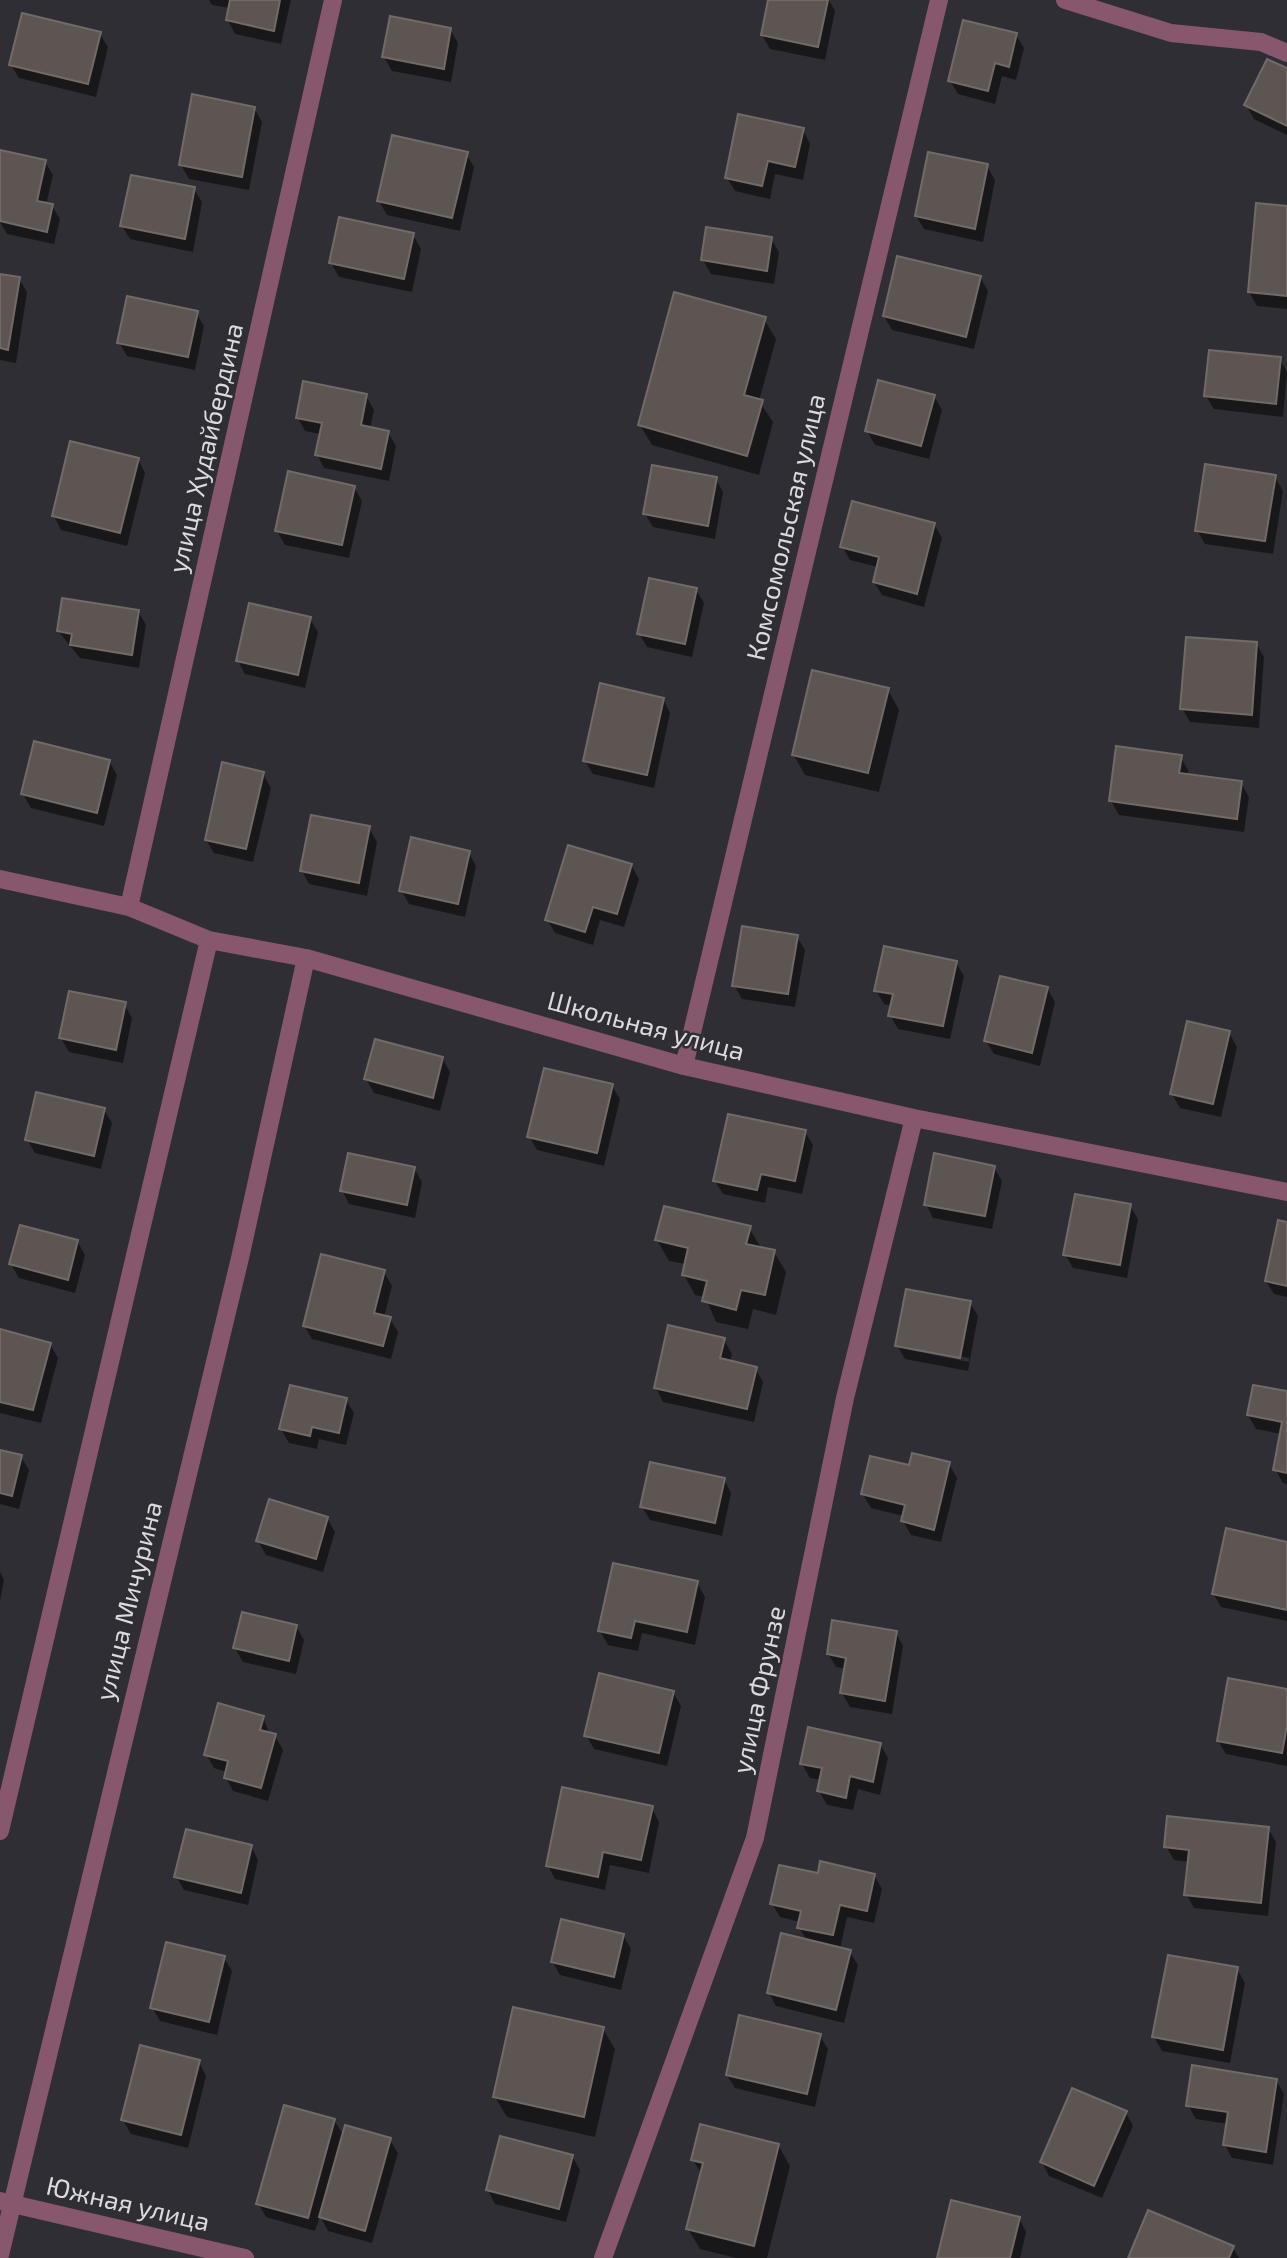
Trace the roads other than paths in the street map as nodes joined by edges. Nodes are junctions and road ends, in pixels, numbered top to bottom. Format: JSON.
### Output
{"nodes":[{"id":1,"x":333,"y":0,"type":"edge"},
{"id":2,"x":939,"y":0,"type":"edge"},
{"id":3,"x":1065,"y":0,"type":"edge"},
{"id":4,"x":1287,"y":53,"type":"edge"},
{"id":5,"x":0,"y":879,"type":"edge"},
{"id":6,"x":129,"y":907,"type":"junction"},
{"id":7,"x":209,"y":940,"type":"junction"},
{"id":8,"x":306,"y":958,"type":"junction"},
{"id":9,"x":684,"y":1066,"type":"junction"},
{"id":10,"x":914,"y":1118,"type":"junction"},
{"id":11,"x":1287,"y":1192,"type":"edge"},
{"id":12,"x":0,"y":1831,"type":"edge"},
{"id":13,"x":6,"y":2202,"type":"edge"},
{"id":14,"x":0,"y":2255,"type":"edge"},
{"id":15,"x":245,"y":2258,"type":"edge"},
{"id":16,"x":603,"y":2258,"type":"edge"}],
"edges":[{"from":1,"to":6,"type":"street","name":"улица Худайбердина"},
{"from":2,"to":9,"type":"street","name":"Комсомольская улица"},
{"from":3,"to":4,"type":"street"},
{"from":5,"to":6,"type":"street","name":"Школьная улица"},
{"from":6,"to":7,"type":"street","name":"Школьная улица"},
{"from":7,"to":8,"type":"street","name":"Школьная улица"},
{"from":7,"to":12,"type":"street"},
{"from":8,"to":9,"type":"street","name":"Школьная улица"},
{"from":8,"to":13,"type":"street","name":"улица Мичурина"},
{"from":9,"to":10,"type":"street","name":"Школьная улица"},
{"from":10,"to":11,"type":"street","name":"Школьная улица"},
{"from":10,"to":16,"type":"street","name":"улица Фрунзе"},
{"from":13,"to":14,"type":"street","name":"улица Мичурина"},
{"from":13,"to":15,"type":"street","name":"Южная улица"}]}
